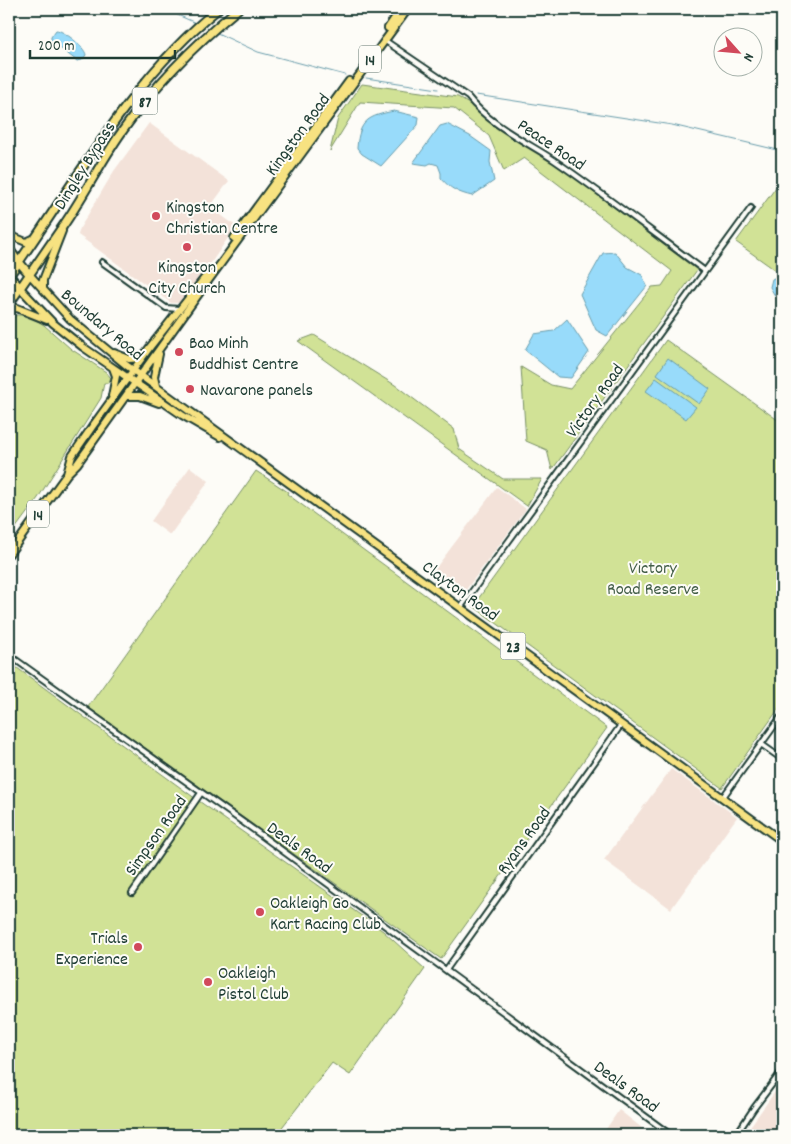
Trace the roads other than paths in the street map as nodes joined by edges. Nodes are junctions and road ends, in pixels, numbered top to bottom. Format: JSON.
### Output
{"nodes":[{"id":1,"x":218,"y":9,"type":"edge"},
{"id":2,"x":238,"y":9,"type":"edge"},
{"id":3,"x":401,"y":9,"type":"edge"},
{"id":4,"x":408,"y":9,"type":"edge"},
{"id":5,"x":382,"y":39,"type":"junction"},
{"id":6,"x":751,"y":208,"type":"dead end"},
{"id":7,"x":64,"y":225,"type":"junction"},
{"id":8,"x":9,"y":235,"type":"edge"},
{"id":9,"x":37,"y":236,"type":"junction"},
{"id":10,"x":9,"y":248,"type":"edge"},
{"id":11,"x":19,"y":262,"type":"junction"},
{"id":12,"x":102,"y":262,"type":"dead end"},
{"id":13,"x":705,"y":271,"type":"junction"},
{"id":14,"x":30,"y":274,"type":"junction"},
{"id":15,"x":9,"y":275,"type":"edge"},
{"id":16,"x":20,"y":288,"type":"junction"},
{"id":17,"x":46,"y":294,"type":"junction"},
{"id":18,"x":9,"y":304,"type":"edge"},
{"id":19,"x":166,"y":308,"type":"junction"},
{"id":20,"x":9,"y":309,"type":"edge"},
{"id":21,"x":181,"y":309,"type":"junction"},
{"id":22,"x":53,"y":323,"type":"junction"},
{"id":23,"x":170,"y":323,"type":"junction"},
{"id":24,"x":162,"y":346,"type":"junction"},
{"id":25,"x":104,"y":349,"type":"junction"},
{"id":26,"x":142,"y":358,"type":"junction"},
{"id":27,"x":113,"y":368,"type":"junction"},
{"id":28,"x":133,"y":370,"type":"junction"},
{"id":29,"x":141,"y":375,"type":"junction"},
{"id":30,"x":128,"y":378,"type":"junction"},
{"id":31,"x":136,"y":383,"type":"junction"},
{"id":32,"x":156,"y":386,"type":"junction"},
{"id":33,"x":126,"y":396,"type":"junction"},
{"id":34,"x":178,"y":402,"type":"junction"},
{"id":35,"x":170,"y":407,"type":"junction"},
{"id":36,"x":106,"y":408,"type":"junction"},
{"id":37,"x":243,"y":451,"type":"junction"},
{"id":38,"x":67,"y":474,"type":"junction"},
{"id":39,"x":9,"y":554,"type":"edge"},
{"id":40,"x":460,"y":608,"type":"junction"},
{"id":41,"x":9,"y":655,"type":"edge"},
{"id":42,"x":780,"y":718,"type":"dead end"},
{"id":43,"x":622,"y":725,"type":"junction"},
{"id":44,"x":761,"y":744,"type":"junction"},
{"id":45,"x":782,"y":759,"type":"edge"},
{"id":46,"x":201,"y":793,"type":"junction"},
{"id":47,"x":723,"y":797,"type":"junction"},
{"id":48,"x":782,"y":841,"type":"edge"},
{"id":49,"x":132,"y":893,"type":"dead end"},
{"id":50,"x":446,"y":970,"type":"junction"},
{"id":51,"x":782,"y":1071,"type":"edge"},
{"id":52,"x":671,"y":1135,"type":"edge"},
{"id":53,"x":736,"y":1135,"type":"edge"}],
"edges":[{"from":1,"to":9,"type":"highway","name":"Dingley Bypass","number":"87"},
{"from":2,"to":7,"type":"highway","name":"Dingley Bypass","number":"87"},
{"from":3,"to":5,"type":"main road","name":"Kingston Road","number":"14"},
{"from":4,"to":5,"type":"main road","name":"Kingston Road","number":"14"},
{"from":5,"to":13,"type":"street","name":"Peace Road"},
{"from":5,"to":21,"type":"main road","name":"Kingston Road","number":"14"},
{"from":5,"to":24,"type":"main road","name":"Kingston Road","number":"14"},
{"from":6,"to":13,"type":"street","name":"Victory Road"},
{"from":7,"to":14,"type":"highway","name":"Dingley Bypass","number":"87"},
{"from":7,"to":17,"type":"main road"},
{"from":8,"to":9,"type":"main road"},
{"from":9,"to":11,"type":"highway","name":"Dingley Bypass","number":"87"},
{"from":10,"to":11,"type":"main road","name":"Boundary Road","number":"23"},
{"from":11,"to":14,"type":"highway","name":"Boundary Road","number":"23"},
{"from":11,"to":15,"type":"highway","name":"Dingley Bypass","number":"87"},
{"from":12,"to":19,"type":"street"},
{"from":13,"to":40,"type":"street","name":"Victory Road"},
{"from":14,"to":16,"type":"highway","name":"Dingley Bypass","number":"87"},
{"from":14,"to":17,"type":"main road","name":"Boundary Road","number":"23"},
{"from":15,"to":16,"type":"highway","name":"Boundary Road","number":"23"},
{"from":16,"to":18,"type":"highway","name":"Dingley Bypass","number":"87"},
{"from":16,"to":22,"type":"main road","name":"Boundary Road","number":"23"},
{"from":17,"to":25,"type":"main road","name":"Boundary Road","number":"23"},
{"from":19,"to":21,"type":"street"},
{"from":19,"to":23,"type":"street"},
{"from":20,"to":22,"type":"main road"},
{"from":21,"to":23,"type":"main road","name":"Kingston Road","number":"14"},
{"from":22,"to":27,"type":"main road","name":"Boundary Road","number":"23"},
{"from":23,"to":26,"type":"main road","name":"Kingston Road","number":"14"},
{"from":24,"to":29,"type":"main road","name":"Kingston Road","number":"14"},
{"from":24,"to":32,"type":"main road"},
{"from":25,"to":26,"type":"main road"},
{"from":25,"to":28,"type":"main road","name":"Boundary Road","number":"23"},
{"from":26,"to":28,"type":"main road","name":"Kingston Road","number":"14"},
{"from":27,"to":30,"type":"main road","name":"Boundary Road","number":"23"},
{"from":27,"to":36,"type":"main road"},
{"from":28,"to":29,"type":"main road","name":"Boundary Road","number":"23"},
{"from":28,"to":30,"type":"main road","number":"14"},
{"from":29,"to":31,"type":"main road","number":"14"},
{"from":29,"to":32,"type":"main road","name":"Clayton Road","number":"23"},
{"from":30,"to":31,"type":"main road","name":"Boundary Road","number":"23"},
{"from":30,"to":36,"type":"main road","number":"14"},
{"from":31,"to":33,"type":"main road","number":"14"},
{"from":31,"to":35,"type":"main road","name":"Clayton Road","number":"23"},
{"from":32,"to":34,"type":"main road","name":"Clayton Road","number":"23"},
{"from":33,"to":35,"type":"main road"},
{"from":33,"to":38,"type":"main road","number":"14"},
{"from":34,"to":35,"type":"main road"},
{"from":34,"to":37,"type":"main road","name":"Clayton Road","number":"23"},
{"from":35,"to":37,"type":"main road","name":"Clayton Road","number":"23"},
{"from":36,"to":38,"type":"main road","number":"14"},
{"from":37,"to":40,"type":"main road","name":"Clayton Road","number":"23"},
{"from":38,"to":39,"type":"main road","number":"14"},
{"from":40,"to":43,"type":"main road","name":"Clayton Road","number":"23"},
{"from":41,"to":46,"type":"street","name":"Deals Road"},
{"from":42,"to":44,"type":"street"},
{"from":43,"to":47,"type":"main road","name":"Clayton Road","number":"23"},
{"from":43,"to":50,"type":"street","name":"Ryans Road"},
{"from":44,"to":45,"type":"street"},
{"from":44,"to":47,"type":"street"},
{"from":46,"to":49,"type":"street","name":"Simpson Road"},
{"from":46,"to":50,"type":"street","name":"Deals Road"},
{"from":47,"to":48,"type":"main road","name":"Clayton Road","number":"23"},
{"from":50,"to":52,"type":"street","name":"Deals Road"},
{"from":51,"to":53,"type":"street"}]}
